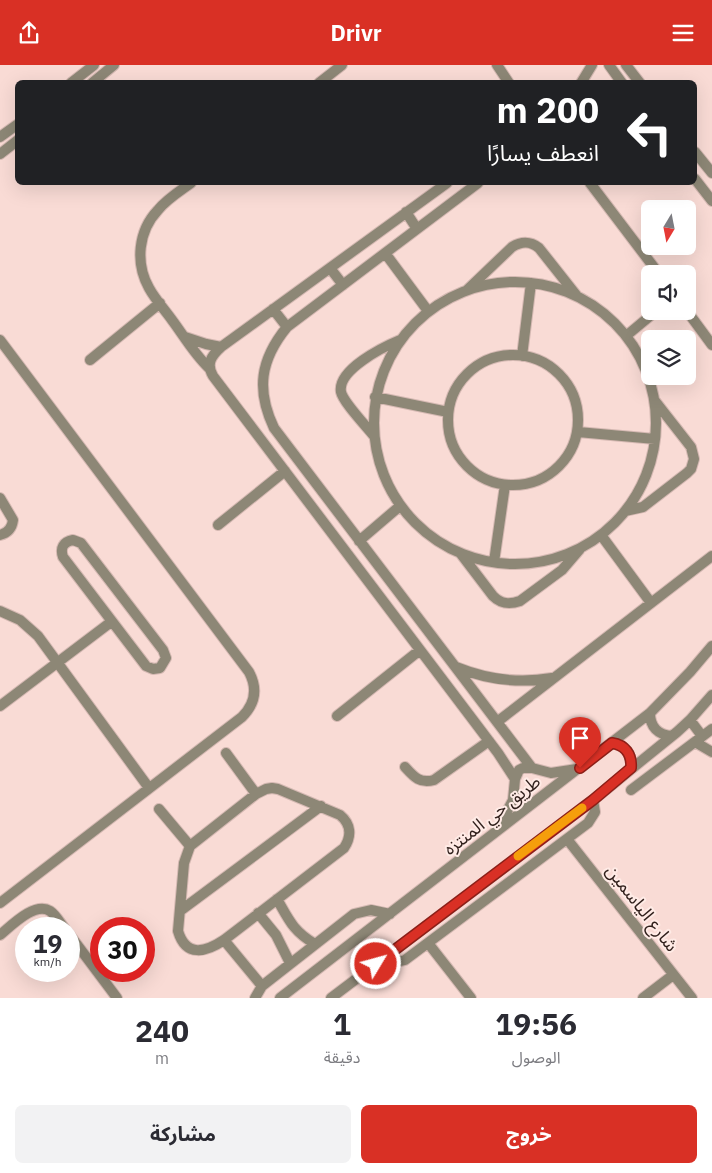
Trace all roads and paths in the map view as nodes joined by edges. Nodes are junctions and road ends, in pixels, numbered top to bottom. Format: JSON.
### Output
{"nodes":[{"id":1,"x":94,"y":65,"type":"edge"},
{"id":2,"x":114,"y":65,"type":"edge"},
{"id":3,"x":342,"y":65,"type":"edge"},
{"id":4,"x":496,"y":65,"type":"edge"},
{"id":5,"x":592,"y":65,"type":"edge"},
{"id":6,"x":609,"y":65,"type":"edge"},
{"id":7,"x":626,"y":65,"type":"edge"},
{"id":8,"x":75,"y":80,"type":"edge"},
{"id":9,"x":96,"y":80,"type":"edge"},
{"id":10,"x":323,"y":80,"type":"edge"},
{"id":11,"x":507,"y":80,"type":"edge"},
{"id":12,"x":583,"y":80,"type":"edge"},
{"id":13,"x":620,"y":80,"type":"edge"},
{"id":14,"x":638,"y":80,"type":"edge"},
{"id":15,"x":15,"y":125,"type":"edge"},
{"id":16,"x":0,"y":137,"type":"edge"},
{"id":17,"x":15,"y":142,"type":"edge"},
{"id":18,"x":0,"y":154,"type":"edge"},
{"id":19,"x":697,"y":154,"type":"edge"},
{"id":20,"x":712,"y":173,"type":"edge"},
{"id":21,"x":697,"y":182,"type":"edge"},
{"id":22,"x":189,"y":185,"type":"edge"},
{"id":23,"x":444,"y":185,"type":"edge"},
{"id":24,"x":475,"y":185,"type":"edge"},
{"id":25,"x":585,"y":185,"type":"edge"},
{"id":26,"x":591,"y":185,"type":"edge"},
{"id":27,"x":597,"y":193,"type":"junction"},
{"id":28,"x":712,"y":201,"type":"edge"},
{"id":29,"x":406,"y":212,"type":"junction"},
{"id":30,"x":417,"y":229,"type":"junction"},
{"id":31,"x":385,"y":253,"type":"junction"},
{"id":32,"x":652,"y":265,"type":"edge"},
{"id":33,"x":330,"y":268,"type":"junction"},
{"id":34,"x":531,"y":283,"type":"junction"},
{"id":35,"x":342,"y":285,"type":"junction"},
{"id":36,"x":466,"y":290,"type":"junction"},
{"id":37,"x":578,"y":297,"type":"junction"},
{"id":38,"x":160,"y":303,"type":"junction"},
{"id":39,"x":273,"y":309,"type":"junction"},
{"id":40,"x":428,"y":311,"type":"junction"},
{"id":41,"x":645,"y":320,"type":"edge"},
{"id":42,"x":694,"y":320,"type":"edge"},
{"id":43,"x":287,"y":327,"type":"junction"},
{"id":44,"x":626,"y":336,"type":"junction"},
{"id":45,"x":185,"y":337,"type":"junction"},
{"id":46,"x":0,"y":340,"type":"edge"},
{"id":47,"x":400,"y":340,"type":"junction"},
{"id":48,"x":712,"y":345,"type":"edge"},
{"id":49,"x":221,"y":347,"type":"junction"},
{"id":50,"x":522,"y":356,"type":"junction"},
{"id":51,"x":90,"y":360,"type":"dead end"},
{"id":52,"x":210,"y":369,"type":"junction"},
{"id":53,"x":375,"y":397,"type":"junction"},
{"id":54,"x":655,"y":401,"type":"junction"},
{"id":55,"x":448,"y":412,"type":"junction"},
{"id":56,"x":274,"y":428,"type":"junction"},
{"id":57,"x":578,"y":432,"type":"junction"},
{"id":58,"x":374,"y":436,"type":"junction"},
{"id":59,"x":261,"y":439,"type":"junction"},
{"id":60,"x":656,"y":439,"type":"junction"},
{"id":61,"x":285,"y":471,"type":"junction"},
{"id":62,"x":505,"y":485,"type":"junction"},
{"id":63,"x":0,"y":498,"type":"edge"},
{"id":64,"x":332,"y":505,"type":"junction"},
{"id":65,"x":400,"y":506,"type":"junction"},
{"id":66,"x":625,"y":511,"type":"junction"},
{"id":67,"x":319,"y":516,"type":"junction"},
{"id":68,"x":218,"y":525,"type":"dead end"},
{"id":69,"x":0,"y":535,"type":"edge"},
{"id":70,"x":601,"y":535,"type":"junction"},
{"id":71,"x":359,"y":541,"type":"junction"},
{"id":72,"x":581,"y":548,"type":"junction"},
{"id":73,"x":461,"y":553,"type":"junction"},
{"id":74,"x":712,"y":556,"type":"edge"},
{"id":75,"x":494,"y":562,"type":"junction"},
{"id":76,"x":406,"y":602,"type":"junction"},
{"id":77,"x":651,"y":603,"type":"junction"},
{"id":78,"x":0,"y":611,"type":"edge"},
{"id":79,"x":392,"y":612,"type":"junction"},
{"id":80,"x":111,"y":622,"type":"junction"},
{"id":81,"x":712,"y":646,"type":"edge"},
{"id":82,"x":420,"y":649,"type":"junction"},
{"id":83,"x":57,"y":663,"type":"junction"},
{"id":84,"x":455,"y":667,"type":"junction"},
{"id":85,"x":555,"y":677,"type":"junction"},
{"id":86,"x":712,"y":695,"type":"edge"},
{"id":87,"x":0,"y":707,"type":"edge"},
{"id":88,"x":650,"y":713,"type":"junction"},
{"id":89,"x":337,"y":716,"type":"dead end"},
{"id":90,"x":690,"y":720,"type":"junction"},
{"id":91,"x":497,"y":722,"type":"junction"},
{"id":92,"x":712,"y":729,"type":"edge"},
{"id":93,"x":672,"y":736,"type":"junction"},
{"id":94,"x":699,"y":739,"type":"junction"},
{"id":95,"x":488,"y":741,"type":"junction"},
{"id":96,"x":512,"y":741,"type":"junction"},
{"id":97,"x":612,"y":743,"type":"junction"},
{"id":98,"x":712,"y":752,"type":"edge"},
{"id":99,"x":226,"y":753,"type":"dead end"},
{"id":100,"x":498,"y":753,"type":"junction"},
{"id":101,"x":405,"y":767,"type":"dead end"},
{"id":102,"x":532,"y":767,"type":"junction"},
{"id":103,"x":580,"y":768,"type":"junction"},
{"id":104,"x":631,"y":768,"type":"junction"},
{"id":105,"x":515,"y":779,"type":"junction"},
{"id":106,"x":149,"y":788,"type":"junction"},
{"id":107,"x":631,"y":790,"type":"dead end"},
{"id":108,"x":256,"y":794,"type":"junction"},
{"id":109,"x":593,"y":800,"type":"junction"},
{"id":110,"x":320,"y":806,"type":"junction"},
{"id":111,"x":158,"y":809,"type":"dead end"},
{"id":112,"x":496,"y":833,"type":"junction"},
{"id":113,"x":567,"y":839,"type":"junction"},
{"id":114,"x":190,"y":846,"type":"junction"},
{"id":115,"x":277,"y":899,"type":"junction"},
{"id":116,"x":0,"y":903,"type":"edge"},
{"id":117,"x":180,"y":911,"type":"junction"},
{"id":118,"x":258,"y":913,"type":"junction"},
{"id":119,"x":390,"y":914,"type":"junction"},
{"id":120,"x":23,"y":917,"type":"edge"},
{"id":121,"x":56,"y":917,"type":"edge"},
{"id":122,"x":15,"y":923,"type":"edge"},
{"id":123,"x":0,"y":935,"type":"edge"},
{"id":124,"x":224,"y":940,"type":"junction"},
{"id":125,"x":428,"y":943,"type":"junction"},
{"id":126,"x":315,"y":944,"type":"junction"},
{"id":127,"x":80,"y":949,"type":"edge"},
{"id":128,"x":290,"y":963,"type":"junction"},
{"id":129,"x":376,"y":964,"type":"junction"},
{"id":130,"x":674,"y":975,"type":"junction"},
{"id":131,"x":262,"y":986,"type":"junction"},
{"id":132,"x":117,"y":998,"type":"edge"},
{"id":133,"x":255,"y":998,"type":"edge"},
{"id":134,"x":280,"y":998,"type":"edge"},
{"id":135,"x":331,"y":998,"type":"edge"},
{"id":136,"x":471,"y":998,"type":"edge"},
{"id":137,"x":643,"y":998,"type":"edge"},
{"id":138,"x":692,"y":998,"type":"edge"}],
"edges":[{"from":1,"to":8,"type":"street"},
{"from":2,"to":9,"type":"street"},
{"from":3,"to":10,"type":"street"},
{"from":4,"to":11,"type":"street"},
{"from":5,"to":12,"type":"street"},
{"from":6,"to":13,"type":"street"},
{"from":7,"to":14,"type":"street"},
{"from":15,"to":16,"type":"street"},
{"from":17,"to":18,"type":"street"},
{"from":19,"to":20,"type":"street"},
{"from":21,"to":28,"type":"street"},
{"from":22,"to":38,"type":"street"},
{"from":23,"to":29,"type":"street"},
{"from":24,"to":30,"type":"street"},
{"from":25,"to":27,"type":"street"},
{"from":26,"to":27,"type":"street"},
{"from":27,"to":32,"type":"street"},
{"from":29,"to":30,"type":"street"},
{"from":29,"to":33,"type":"street"},
{"from":30,"to":31,"type":"street"},
{"from":31,"to":35,"type":"street"},
{"from":31,"to":40,"type":"street"},
{"from":33,"to":35,"type":"street"},
{"from":33,"to":39,"type":"street"},
{"from":34,"to":36,"type":"street"},
{"from":34,"to":37,"type":"street"},
{"from":34,"to":50,"type":"street"},
{"from":35,"to":43,"type":"street"},
{"from":36,"to":37,"type":"street"},
{"from":36,"to":40,"type":"street"},
{"from":37,"to":44,"type":"street"},
{"from":38,"to":45,"type":"street"},
{"from":38,"to":51,"type":"street"},
{"from":39,"to":43,"type":"street"},
{"from":39,"to":49,"type":"street"},
{"from":40,"to":47,"type":"street"},
{"from":41,"to":44,"type":"street"},
{"from":42,"to":48,"type":"street"},
{"from":43,"to":56,"type":"street"},
{"from":44,"to":54,"type":"street"},
{"from":45,"to":49,"type":"street"},
{"from":45,"to":52,"type":"street"},
{"from":46,"to":106,"type":"street"},
{"from":47,"to":53,"type":"street"},
{"from":47,"to":58,"type":"street"},
{"from":49,"to":52,"type":"street"},
{"from":50,"to":55,"type":"street"},
{"from":50,"to":57,"type":"street"},
{"from":52,"to":59,"type":"street"},
{"from":53,"to":55,"type":"street"},
{"from":53,"to":58,"type":"street"},
{"from":54,"to":60,"type":"street"},
{"from":54,"to":66,"type":"street"},
{"from":55,"to":62,"type":"street"},
{"from":56,"to":59,"type":"street"},
{"from":56,"to":64,"type":"street"},
{"from":57,"to":60,"type":"street"},
{"from":57,"to":62,"type":"street"},
{"from":58,"to":65,"type":"street"},
{"from":59,"to":61,"type":"street"},
{"from":60,"to":66,"type":"street"},
{"from":61,"to":67,"type":"street"},
{"from":61,"to":68,"type":"street"},
{"from":62,"to":75,"type":"street"},
{"from":63,"to":69,"type":"street"},
{"from":64,"to":67,"type":"street"},
{"from":64,"to":71,"type":"street"},
{"from":65,"to":71,"type":"street"},
{"from":65,"to":73,"type":"street"},
{"from":66,"to":70,"type":"street"},
{"from":67,"to":79,"type":"street"},
{"from":70,"to":72,"type":"street"},
{"from":70,"to":77,"type":"street"},
{"from":71,"to":76,"type":"street"},
{"from":72,"to":73,"type":"street"},
{"from":72,"to":75,"type":"street"},
{"from":73,"to":75,"type":"street"},
{"from":74,"to":77,"type":"street"},
{"from":76,"to":79,"type":"street"},
{"from":76,"to":84,"type":"street"},
{"from":77,"to":85,"type":"street"},
{"from":78,"to":83,"type":"street"},
{"from":79,"to":82,"type":"street"},
{"from":80,"to":80,"type":"street"},
{"from":80,"to":83,"type":"street"},
{"from":81,"to":88,"type":"street","name":"طريق حي المنتزه"},
{"from":82,"to":89,"type":"street"},
{"from":82,"to":95,"type":"street"},
{"from":83,"to":87,"type":"street"},
{"from":83,"to":106,"type":"street"},
{"from":84,"to":85,"type":"street"},
{"from":84,"to":91,"type":"street"},
{"from":85,"to":91,"type":"street"},
{"from":86,"to":90,"type":"street"},
{"from":88,"to":93,"type":"street"},
{"from":88,"to":97,"type":"street","name":"طريق حي المنتزه"},
{"from":90,"to":93,"type":"street"},
{"from":90,"to":94,"type":"street"},
{"from":91,"to":96,"type":"street"},
{"from":92,"to":94,"type":"street"},
{"from":93,"to":104,"type":"street"},
{"from":94,"to":98,"type":"street"},
{"from":94,"to":107,"type":"street"},
{"from":95,"to":100,"type":"street"},
{"from":95,"to":101,"type":"street"},
{"from":96,"to":100,"type":"street"},
{"from":96,"to":102,"type":"street"},
{"from":97,"to":103,"type":"street","name":"طريق حي المنتزه"},
{"from":97,"to":104,"type":"street"},
{"from":99,"to":108,"type":"street"},
{"from":100,"to":105,"type":"street"},
{"from":102,"to":103,"type":"street"},
{"from":102,"to":105,"type":"street"},
{"from":103,"to":112,"type":"street","name":"طريق حي المنتزه"},
{"from":104,"to":109,"type":"street"},
{"from":105,"to":112,"type":"street"},
{"from":106,"to":116,"type":"street"},
{"from":108,"to":110,"type":"street"},
{"from":108,"to":114,"type":"street"},
{"from":109,"to":113,"type":"street"},
{"from":109,"to":129,"type":"street"},
{"from":110,"to":115,"type":"street"},
{"from":110,"to":117,"type":"street"},
{"from":111,"to":114,"type":"street"},
{"from":112,"to":119,"type":"street","name":"طريق حي المنتزه"},
{"from":113,"to":125,"type":"street"},
{"from":113,"to":130,"type":"street","name":"شارع الياسمين"},
{"from":114,"to":117,"type":"street"},
{"from":115,"to":118,"type":"street"},
{"from":115,"to":126,"type":"street"},
{"from":117,"to":124,"type":"street"},
{"from":118,"to":124,"type":"street"},
{"from":118,"to":128,"type":"street"},
{"from":119,"to":126,"type":"street"},
{"from":119,"to":134,"type":"street","name":"طريق حي المنتزه"},
{"from":120,"to":121,"type":"street"},
{"from":122,"to":123,"type":"street"},
{"from":124,"to":131,"type":"street"},
{"from":125,"to":129,"type":"street"},
{"from":125,"to":136,"type":"street"},
{"from":126,"to":128,"type":"street"},
{"from":127,"to":132,"type":"street"},
{"from":128,"to":131,"type":"street"},
{"from":129,"to":135,"type":"street"},
{"from":130,"to":137,"type":"street"},
{"from":130,"to":138,"type":"street","name":"شارع الياسمين"},
{"from":131,"to":133,"type":"street"}]}
